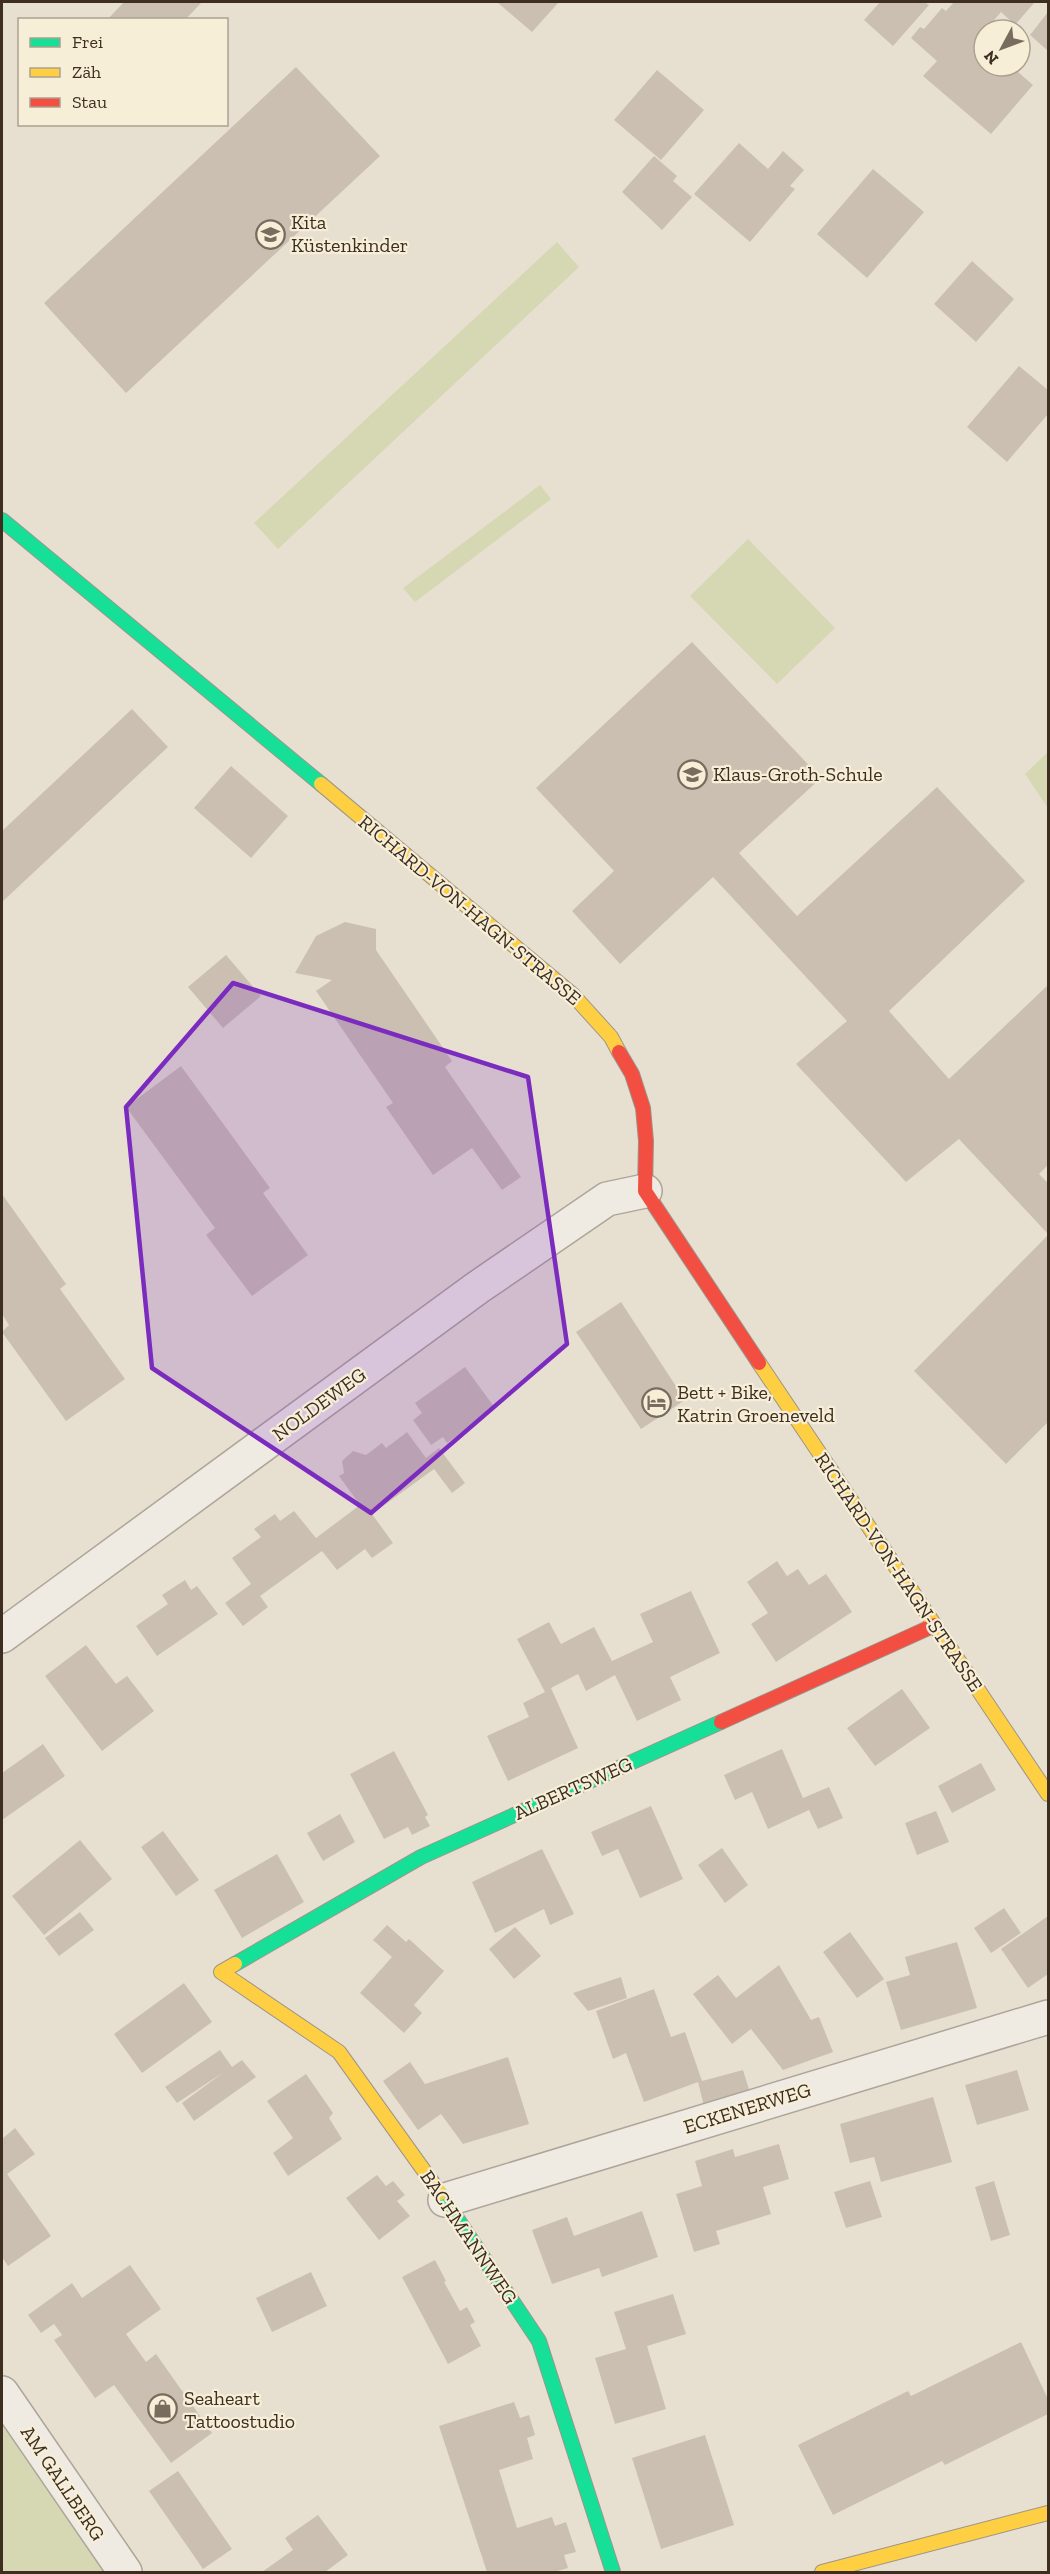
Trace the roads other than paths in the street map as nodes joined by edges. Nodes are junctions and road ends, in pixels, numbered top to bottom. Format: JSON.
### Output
{"nodes":[{"id":1,"x":2,"y":520,"type":"edge"},
{"id":2,"x":645,"y":1191,"type":"junction"},
{"id":3,"x":935,"y":1625,"type":"junction"},
{"id":4,"x":2,"y":1636,"type":"edge"},
{"id":5,"x":1048,"y":1794,"type":"edge"},
{"id":6,"x":221,"y":1972,"type":"joint"},
{"id":7,"x":1048,"y":2017,"type":"edge"},
{"id":8,"x":445,"y":2200,"type":"junction"},
{"id":9,"x":2,"y":2393,"type":"edge"},
{"id":10,"x":1048,"y":2513,"type":"edge"},
{"id":11,"x":125,"y":2572,"type":"edge"},
{"id":12,"x":613,"y":2572,"type":"edge"},
{"id":13,"x":822,"y":2572,"type":"edge"}],
"edges":[{"from":1,"to":2,"type":"street","name":"RICHARD-VON-HAGN-STRASSE"},
{"from":2,"to":3,"type":"street","name":"RICHARD-VON-HAGN-STRASSE"},
{"from":2,"to":4,"type":"street","name":"NOLDEWEG"},
{"from":3,"to":5,"type":"street","name":"RICHARD-VON-HAGN-STRASSE"},
{"from":3,"to":6,"type":"street","name":"ALBERTSWEG"},
{"from":6,"to":8,"type":"street","name":"BACHMANNWEG"},
{"from":7,"to":8,"type":"street","name":"ECKENERWEG"},
{"from":8,"to":12,"type":"street","name":"BACHMANNWEG"},
{"from":9,"to":11,"type":"street","name":"AM GALLBERG"},
{"from":10,"to":13,"type":"street"}]}
